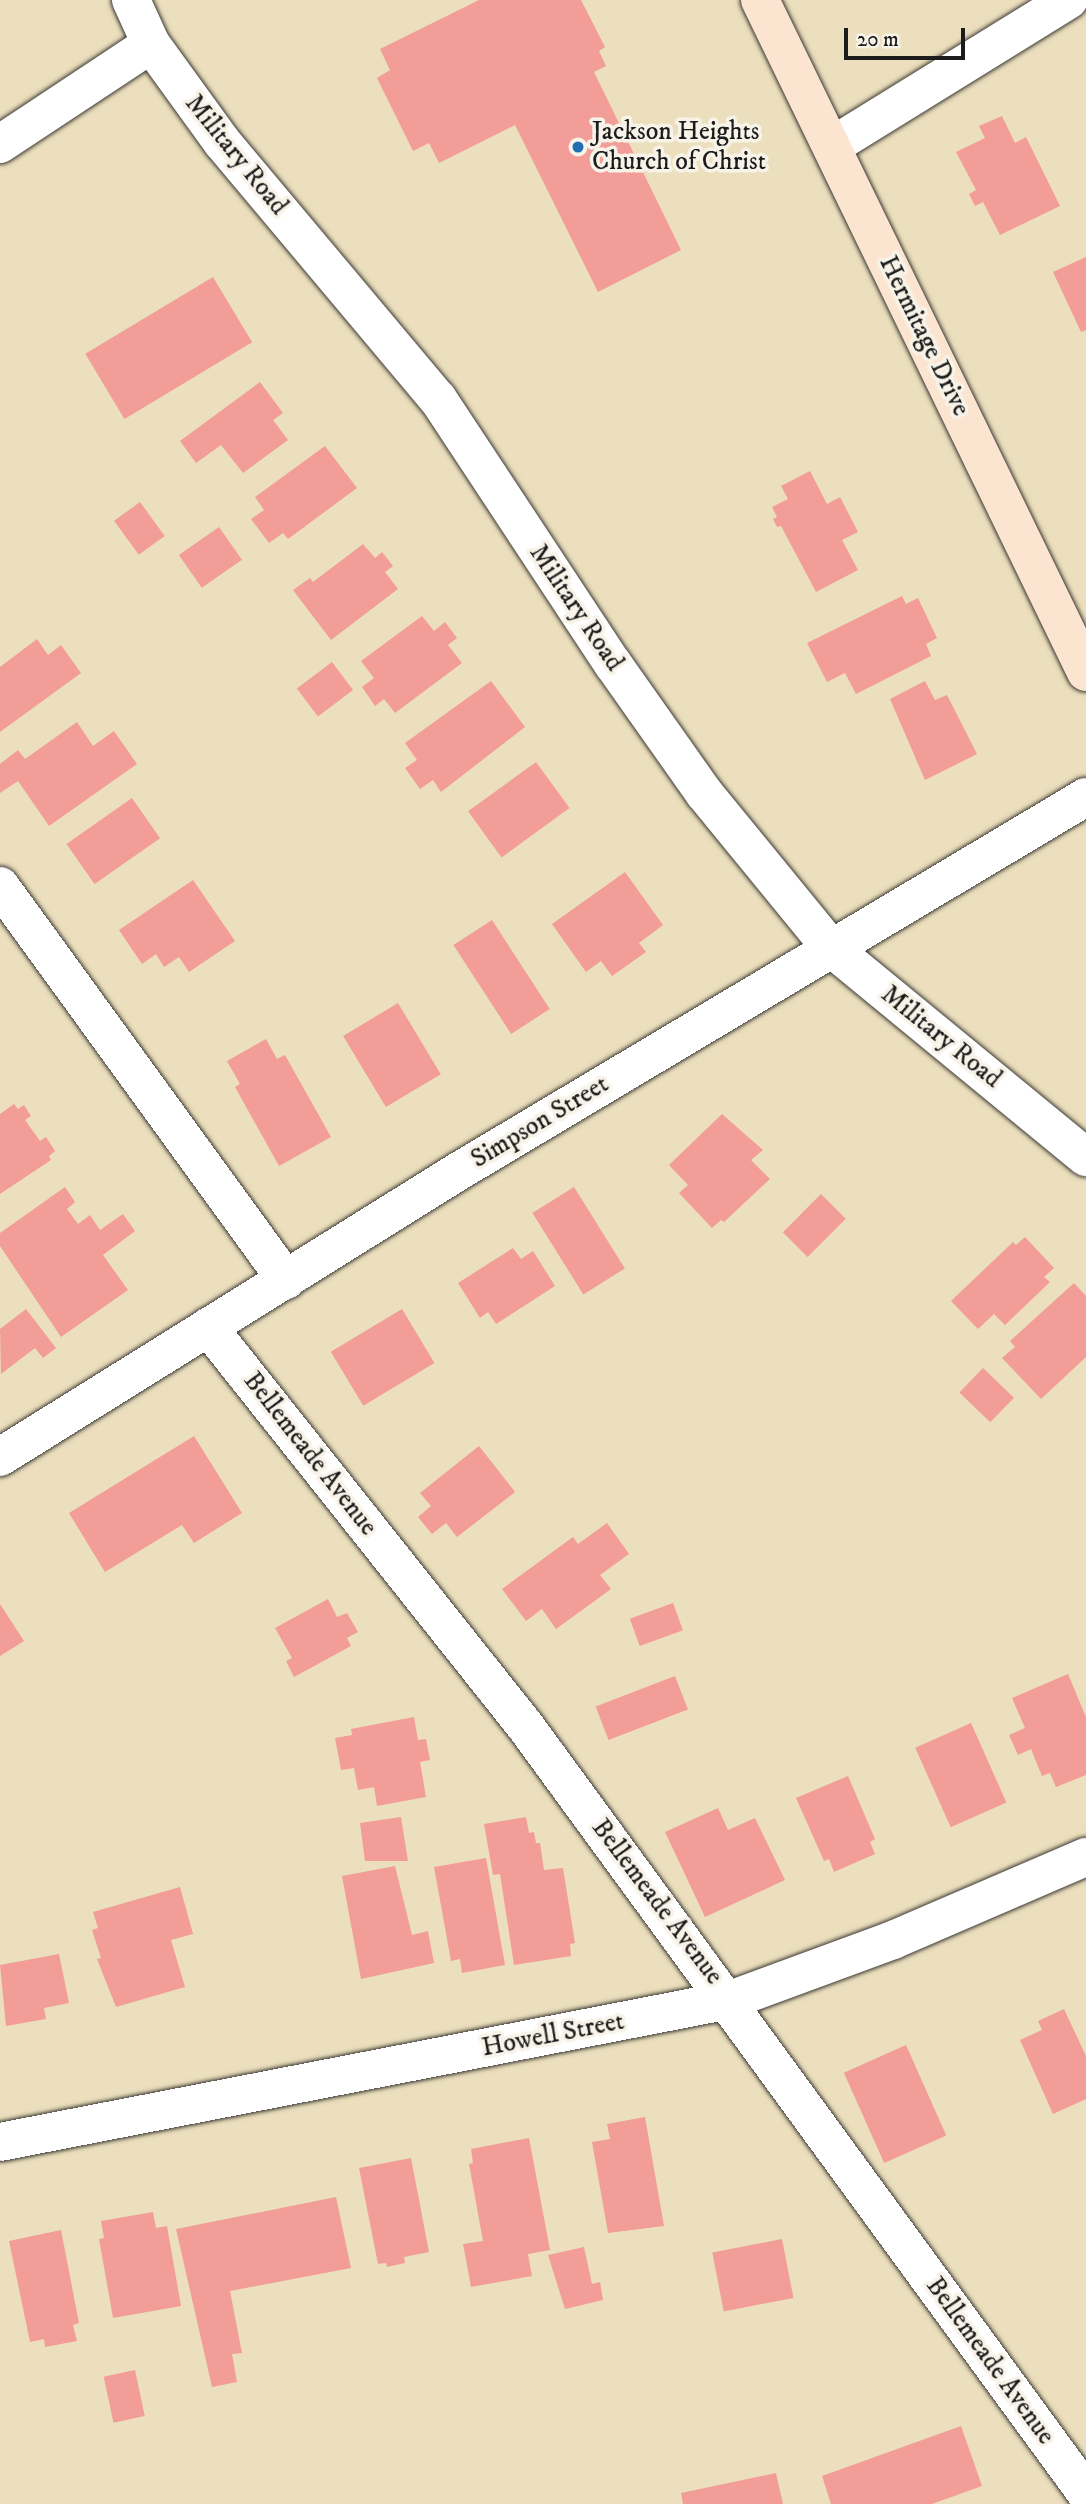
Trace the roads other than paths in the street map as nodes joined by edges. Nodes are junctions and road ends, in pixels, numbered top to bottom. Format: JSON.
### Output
{"nodes":[{"id":1,"x":131,"y":0,"type":"edge"},
{"id":2,"x":760,"y":0,"type":"edge"},
{"id":3,"x":1068,"y":0,"type":"edge"},
{"id":4,"x":151,"y":44,"type":"junction"},
{"id":5,"x":0,"y":144,"type":"edge"},
{"id":6,"x":832,"y":146,"type":"junction"},
{"id":7,"x":1086,"y":672,"type":"edge"},
{"id":8,"x":1086,"y":797,"type":"edge"},
{"id":9,"x":0,"y":886,"type":"edge"},
{"id":10,"x":830,"y":947,"type":"junction"},
{"id":11,"x":1086,"y":1157,"type":"edge"},
{"id":12,"x":286,"y":1280,"type":"junction"},
{"id":13,"x":208,"y":1327,"type":"junction"},
{"id":14,"x":0,"y":1457,"type":"edge"},
{"id":15,"x":1086,"y":1857,"type":"edge"},
{"id":16,"x":730,"y":2000,"type":"junction"},
{"id":17,"x":0,"y":2141,"type":"edge"},
{"id":18,"x":1086,"y":2493,"type":"edge"}],
"edges":[{"from":1,"to":4,"type":"street","name":"Military Road"},
{"from":2,"to":6,"type":"street","name":"Hermitage Drive"},
{"from":3,"to":6,"type":"street"},
{"from":4,"to":5,"type":"street"},
{"from":4,"to":10,"type":"street","name":"Military Road"},
{"from":6,"to":7,"type":"street","name":"Hermitage Drive"},
{"from":8,"to":10,"type":"street","name":"Simpson Street"},
{"from":9,"to":12,"type":"street"},
{"from":10,"to":11,"type":"street","name":"Military Road"},
{"from":10,"to":12,"type":"street","name":"Simpson Street"},
{"from":12,"to":13,"type":"street","name":"Simpson Street"},
{"from":13,"to":14,"type":"street","name":"Simpson Street"},
{"from":13,"to":16,"type":"street","name":"Bellemeade Avenue"},
{"from":15,"to":16,"type":"street","name":"Howell Street"},
{"from":16,"to":17,"type":"street","name":"Howell Street"},
{"from":16,"to":18,"type":"street","name":"Bellemeade Avenue"}]}
